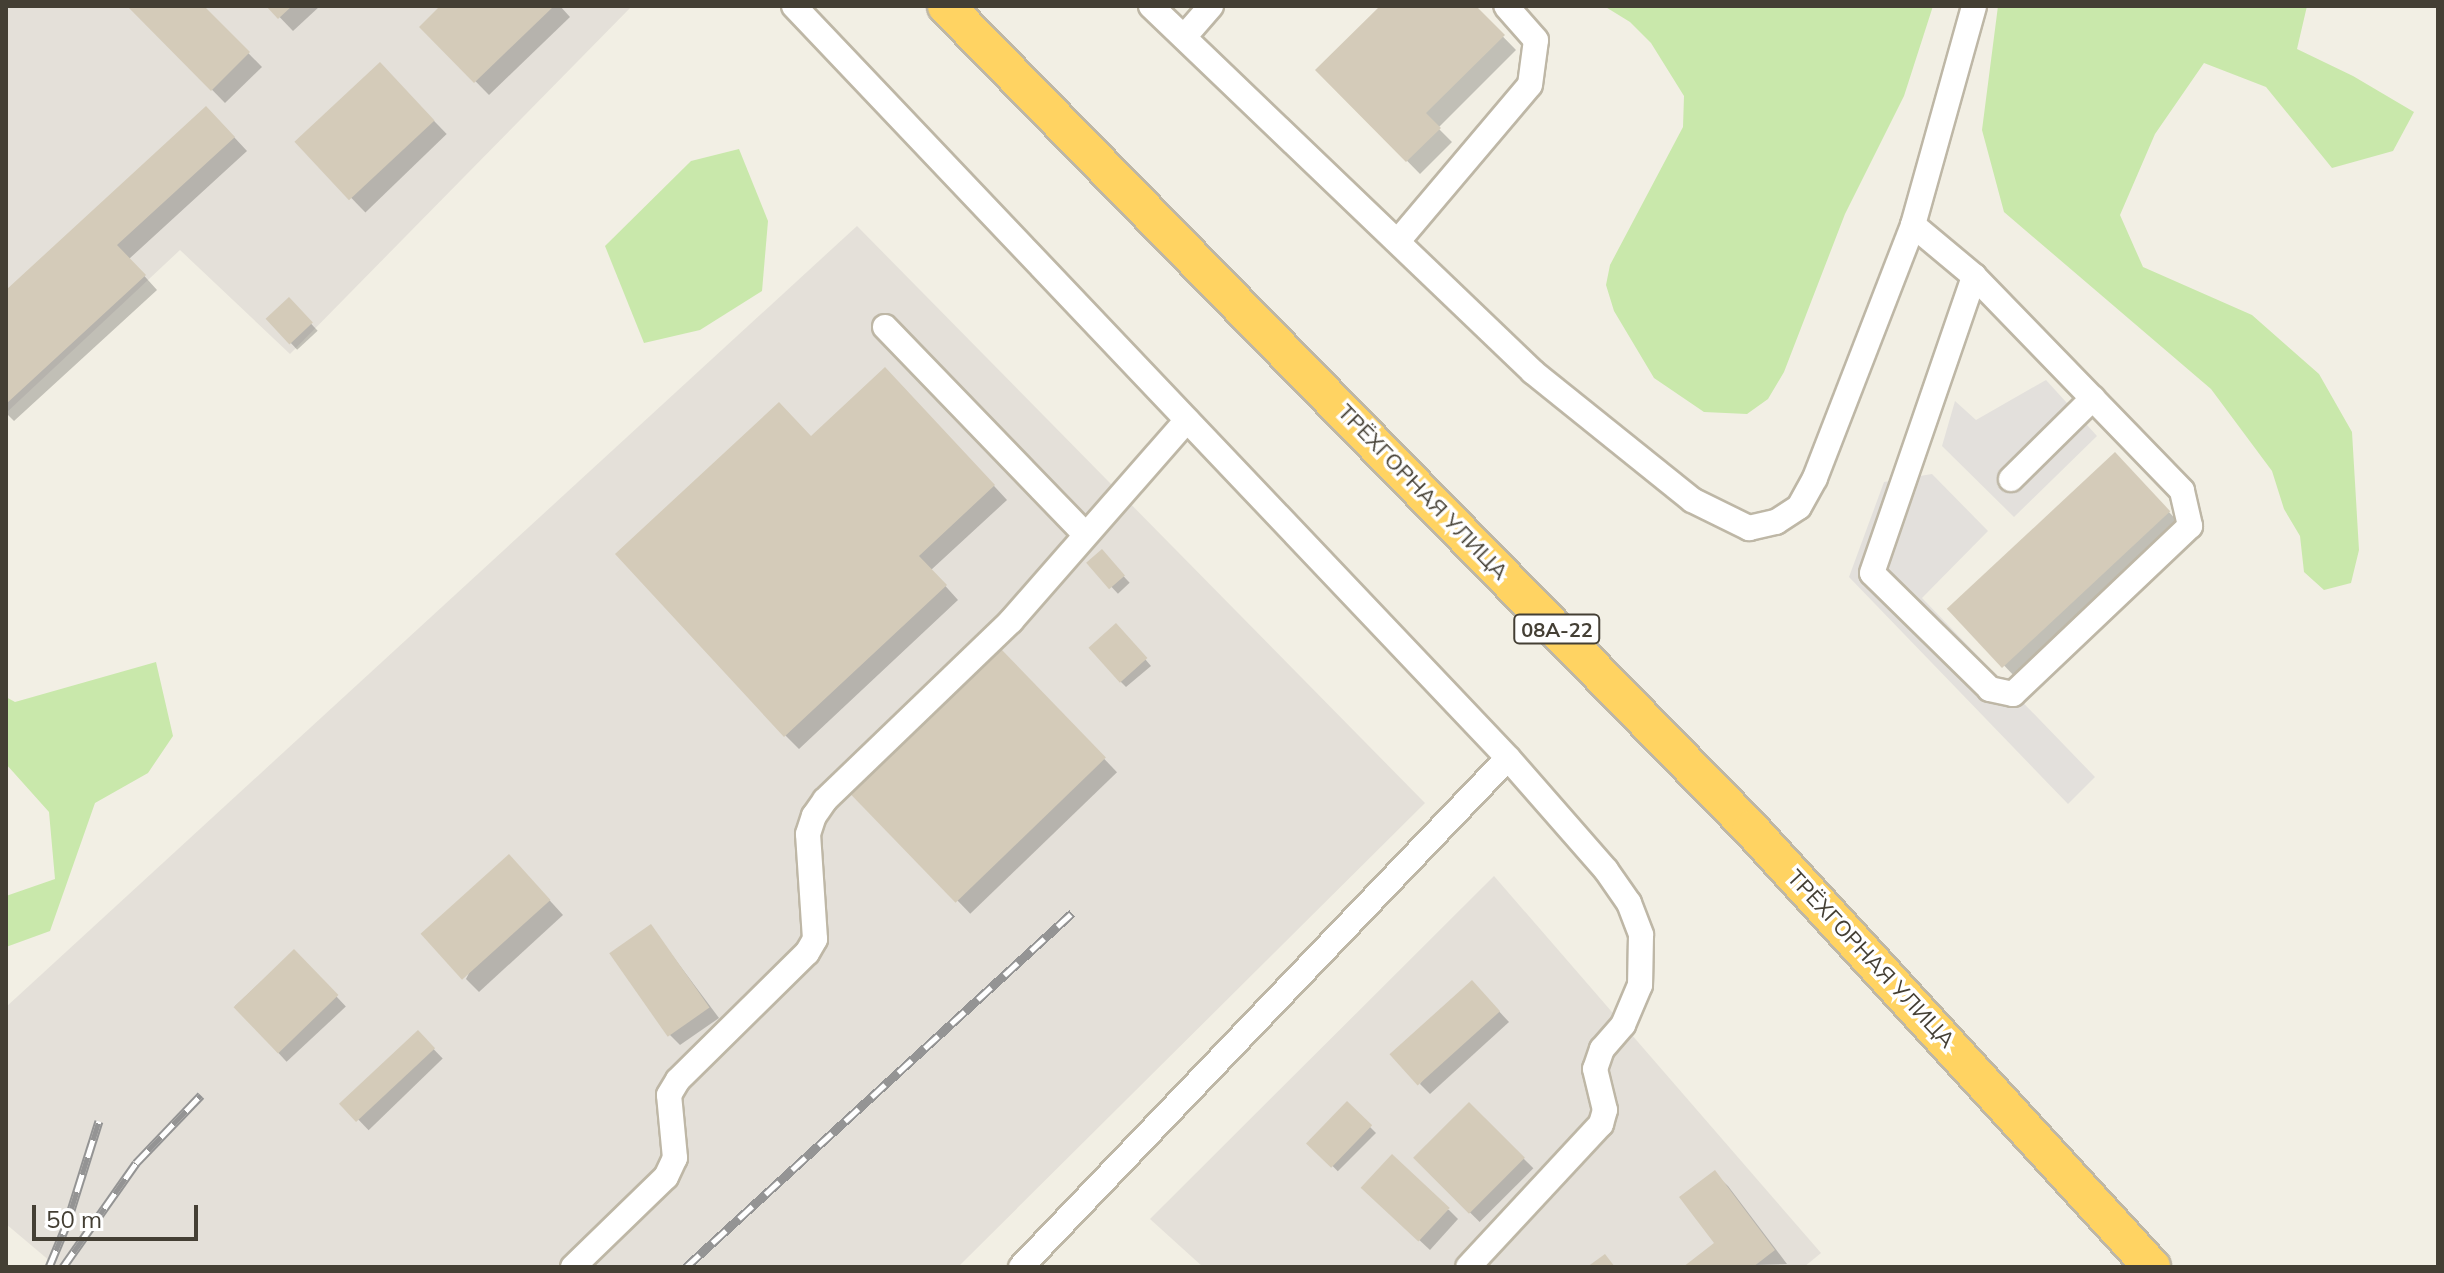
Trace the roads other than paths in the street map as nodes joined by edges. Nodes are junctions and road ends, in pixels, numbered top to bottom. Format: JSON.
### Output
{"nodes":[{"id":1,"x":794,"y":6,"type":"edge"},
{"id":2,"x":946,"y":6,"type":"edge"},
{"id":3,"x":1151,"y":6,"type":"edge"},
{"id":4,"x":1211,"y":6,"type":"edge"},
{"id":5,"x":1506,"y":6,"type":"edge"},
{"id":6,"x":1974,"y":6,"type":"edge"},
{"id":7,"x":1184,"y":37,"type":"junction"},
{"id":8,"x":1913,"y":225,"type":"junction"},
{"id":9,"x":1398,"y":241,"type":"junction"},
{"id":10,"x":1974,"y":276,"type":"junction"},
{"id":11,"x":885,"y":327,"type":"dead end"},
{"id":12,"x":2093,"y":398,"type":"junction"},
{"id":13,"x":1187,"y":420,"type":"junction"},
{"id":14,"x":2011,"y":479,"type":"dead end"},
{"id":15,"x":1085,"y":534,"type":"junction"},
{"id":16,"x":1508,"y":758,"type":"junction"},
{"id":17,"x":573,"y":1267,"type":"edge"},
{"id":18,"x":1021,"y":1267,"type":"edge"},
{"id":19,"x":1468,"y":1267,"type":"edge"},
{"id":20,"x":2152,"y":1267,"type":"edge"}],
"edges":[{"from":1,"to":13,"type":"lane"},
{"from":2,"to":20,"type":"highway","name":"ТРЁХГОРНАЯ УЛИЦА","number":"08А-22"},
{"from":3,"to":7,"type":"lane"},
{"from":4,"to":7,"type":"lane"},
{"from":5,"to":9,"type":"lane"},
{"from":6,"to":8,"type":"lane"},
{"from":7,"to":9,"type":"lane"},
{"from":8,"to":9,"type":"lane"},
{"from":8,"to":10,"type":"lane"},
{"from":10,"to":12,"type":"lane"},
{"from":10,"to":12,"type":"lane"},
{"from":11,"to":15,"type":"lane"},
{"from":12,"to":14,"type":"lane"},
{"from":13,"to":15,"type":"lane"},
{"from":13,"to":16,"type":"lane"},
{"from":15,"to":17,"type":"lane"},
{"from":16,"to":18,"type":"lane"},
{"from":16,"to":19,"type":"lane"}]}
